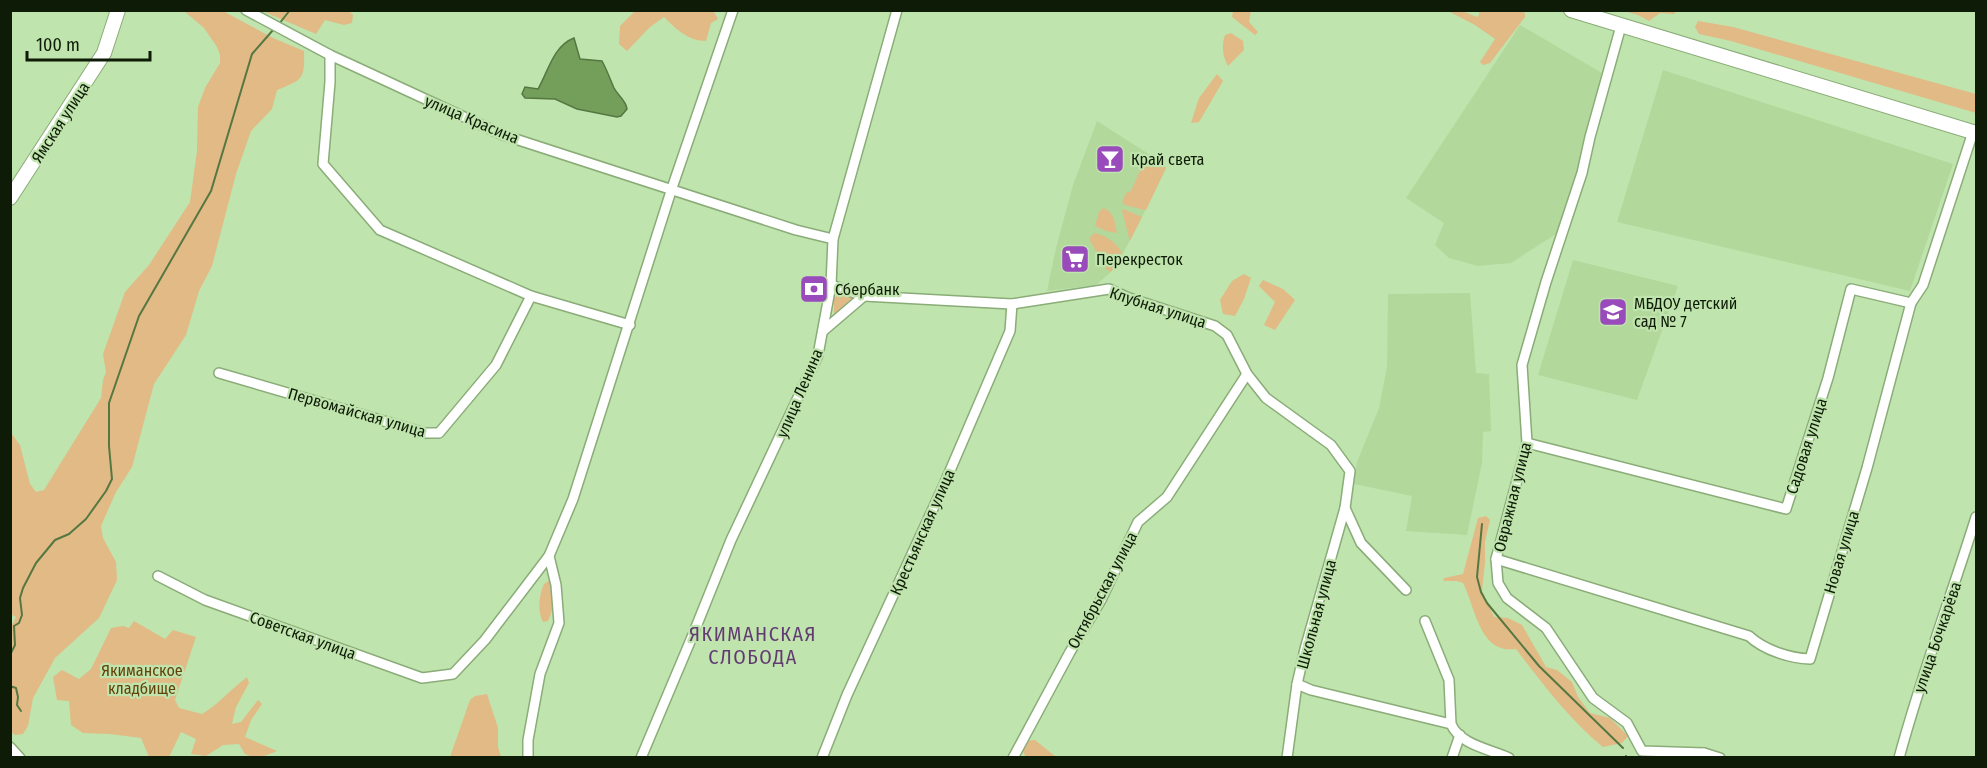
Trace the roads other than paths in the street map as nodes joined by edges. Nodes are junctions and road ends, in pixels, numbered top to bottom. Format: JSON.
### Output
{"nodes":[{"id":1,"x":118,"y":10,"type":"edge"},
{"id":2,"x":246,"y":10,"type":"edge"},
{"id":3,"x":733,"y":10,"type":"edge"},
{"id":4,"x":897,"y":10,"type":"edge"},
{"id":5,"x":1572,"y":10,"type":"edge"},
{"id":6,"x":1621,"y":26,"type":"junction"},
{"id":7,"x":330,"y":55,"type":"junction"},
{"id":8,"x":1975,"y":132,"type":"edge"},
{"id":9,"x":672,"y":188,"type":"junction"},
{"id":10,"x":10,"y":198,"type":"edge"},
{"id":11,"x":833,"y":239,"type":"junction"},
{"id":12,"x":831,"y":285,"type":"junction"},
{"id":13,"x":531,"y":296,"type":"junction"},
{"id":14,"x":864,"y":296,"type":"junction"},
{"id":15,"x":1911,"y":303,"type":"junction"},
{"id":16,"x":1012,"y":304,"type":"junction"},
{"id":17,"x":630,"y":325,"type":"junction"},
{"id":18,"x":823,"y":331,"type":"junction"},
{"id":19,"x":219,"y":373,"type":"dead end"},
{"id":20,"x":1247,"y":374,"type":"junction"},
{"id":21,"x":1527,"y":442,"type":"junction"},
{"id":22,"x":1350,"y":471,"type":"joint"},
{"id":23,"x":1346,"y":508,"type":"junction"},
{"id":24,"x":1977,"y":517,"type":"edge"},
{"id":25,"x":549,"y":556,"type":"junction"},
{"id":26,"x":1497,"y":559,"type":"junction"},
{"id":27,"x":158,"y":576,"type":"dead end"},
{"id":28,"x":1406,"y":590,"type":"dead end"},
{"id":29,"x":1425,"y":621,"type":"dead end"},
{"id":30,"x":1297,"y":684,"type":"junction"},
{"id":31,"x":1451,"y":724,"type":"junction"},
{"id":32,"x":1460,"y":735,"type":"junction"},
{"id":33,"x":10,"y":747,"type":"edge"},
{"id":34,"x":1703,"y":755,"type":"edge"},
{"id":35,"x":20,"y":758,"type":"edge"},
{"id":36,"x":528,"y":758,"type":"edge"},
{"id":37,"x":641,"y":758,"type":"edge"},
{"id":38,"x":822,"y":758,"type":"edge"},
{"id":39,"x":1013,"y":758,"type":"edge"},
{"id":40,"x":1287,"y":758,"type":"edge"},
{"id":41,"x":1452,"y":758,"type":"edge"},
{"id":42,"x":1509,"y":758,"type":"edge"},
{"id":43,"x":1720,"y":758,"type":"edge"},
{"id":44,"x":1899,"y":758,"type":"edge"}],
"edges":[{"from":1,"to":10,"type":"main road","name":"Ямская улица"},
{"from":2,"to":7,"type":"street","name":"улица Красина"},
{"from":3,"to":9,"type":"street"},
{"from":4,"to":11,"type":"street","name":"улица Ленина"},
{"from":5,"to":6,"type":"main road"},
{"from":6,"to":8,"type":"main road"},
{"from":6,"to":21,"type":"street","name":"Овражная улица"},
{"from":7,"to":9,"type":"street","name":"улица Красина"},
{"from":7,"to":13,"type":"street"},
{"from":8,"to":15,"type":"street","name":"Новая улица"},
{"from":9,"to":11,"type":"street","name":"улица Красина"},
{"from":9,"to":17,"type":"street"},
{"from":11,"to":12,"type":"street","name":"улица Ленина"},
{"from":12,"to":14,"type":"street","name":"Клубная улица"},
{"from":12,"to":18,"type":"street","name":"улица Ленина"},
{"from":13,"to":17,"type":"street"},
{"from":13,"to":19,"type":"street","name":"Первомайская улица"},
{"from":14,"to":16,"type":"street","name":"Клубная улица"},
{"from":14,"to":18,"type":"street"},
{"from":15,"to":21,"type":"street","name":"Садовая улица"},
{"from":15,"to":26,"type":"street","name":"Новая улица"},
{"from":16,"to":20,"type":"street","name":"Клубная улица"},
{"from":16,"to":38,"type":"street","name":"Крестьянская улица"},
{"from":17,"to":25,"type":"street"},
{"from":18,"to":37,"type":"street","name":"улица Ленина"},
{"from":20,"to":22,"type":"street","name":"Клубная улица"},
{"from":20,"to":39,"type":"street","name":"Октябрьская улица"},
{"from":21,"to":26,"type":"street","name":"Овражная улица"},
{"from":22,"to":23,"type":"street","name":"Школьная улица"},
{"from":23,"to":28,"type":"street"},
{"from":23,"to":30,"type":"street","name":"Школьная улица"},
{"from":24,"to":44,"type":"street","name":"улица Бочкарёва"},
{"from":25,"to":27,"type":"street","name":"Советская улица"},
{"from":25,"to":36,"type":"street"},
{"from":26,"to":34,"type":"street","name":"Овражная улица"},
{"from":29,"to":31,"type":"street"},
{"from":30,"to":31,"type":"street"},
{"from":30,"to":40,"type":"street","name":"Школьная улица"},
{"from":31,"to":32,"type":"street"},
{"from":32,"to":41,"type":"street"},
{"from":32,"to":42,"type":"street"},
{"from":33,"to":35,"type":"street"},
{"from":34,"to":43,"type":"street"}]}
